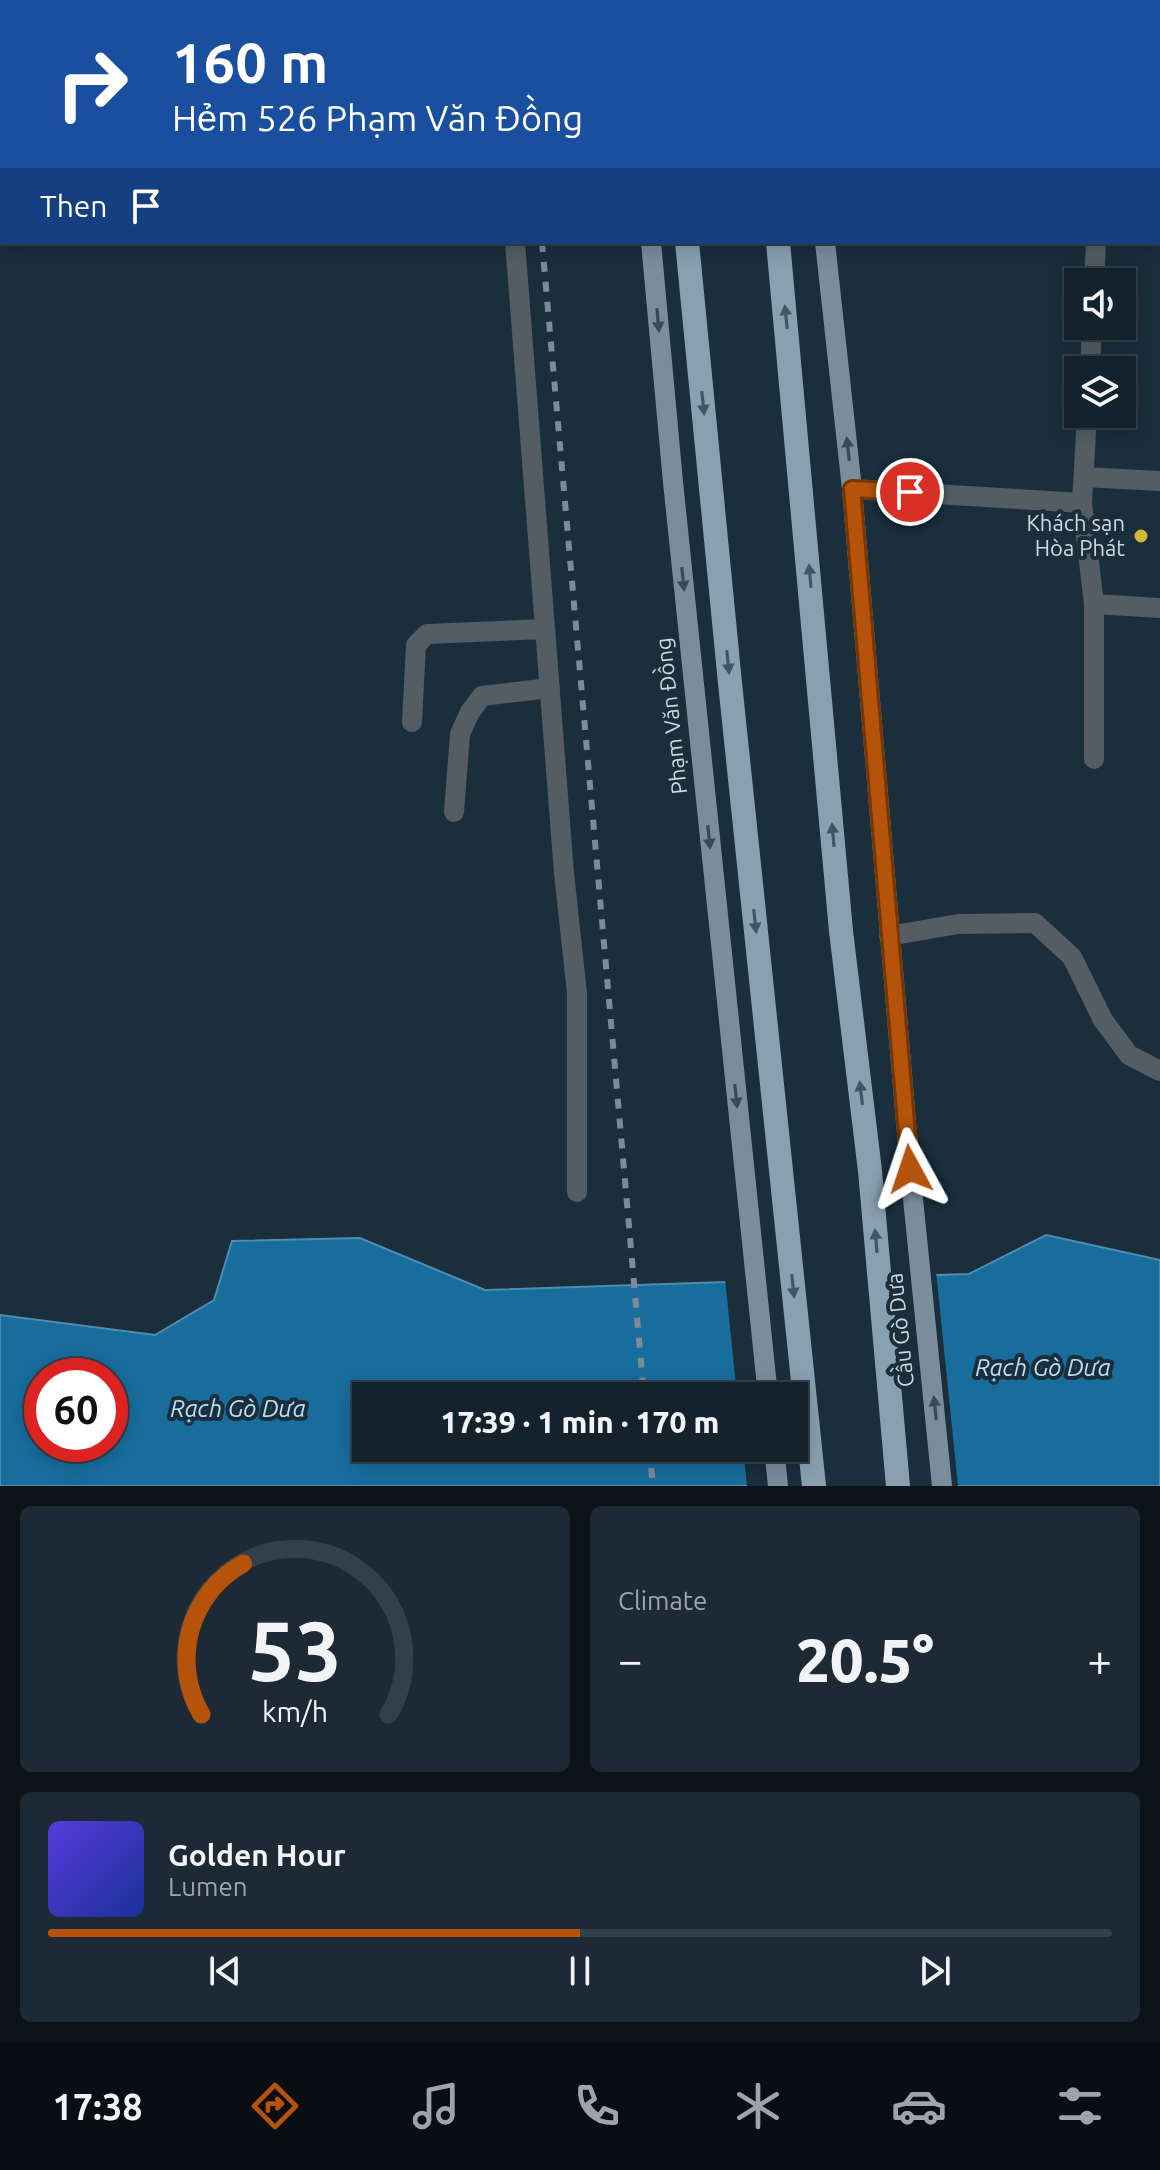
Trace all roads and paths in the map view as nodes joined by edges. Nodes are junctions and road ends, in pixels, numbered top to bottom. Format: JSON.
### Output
{"nodes":[{"id":1,"x":515,"y":244,"type":"edge"},
{"id":2,"x":651,"y":244,"type":"edge"},
{"id":3,"x":687,"y":244,"type":"edge"},
{"id":4,"x":778,"y":244,"type":"edge"},
{"id":5,"x":825,"y":244,"type":"edge"},
{"id":6,"x":1096,"y":244,"type":"edge"},
{"id":7,"x":1095,"y":268,"type":"edge"},
{"id":8,"x":1086,"y":428,"type":"edge"},
{"id":9,"x":1084,"y":477,"type":"junction"},
{"id":10,"x":1160,"y":481,"type":"edge"},
{"id":11,"x":852,"y":489,"type":"junction"},
{"id":12,"x":1082,"y":503,"type":"junction"},
{"id":13,"x":1094,"y":604,"type":"junction"},
{"id":14,"x":1160,"y":608,"type":"edge"},
{"id":15,"x":545,"y":629,"type":"junction"},
{"id":16,"x":550,"y":688,"type":"junction"},
{"id":17,"x":412,"y":722,"type":"dead end"},
{"id":18,"x":1094,"y":759,"type":"dead end"},
{"id":19,"x":454,"y":812,"type":"dead end"},
{"id":20,"x":889,"y":936,"type":"junction"},
{"id":21,"x":1160,"y":1071,"type":"edge"},
{"id":22,"x":577,"y":1192,"type":"dead end"},
{"id":23,"x":766,"y":1382,"type":"edge"},
{"id":24,"x":775,"y":1462,"type":"edge"},
{"id":25,"x":778,"y":1486,"type":"edge"},
{"id":26,"x":814,"y":1486,"type":"edge"},
{"id":27,"x":898,"y":1486,"type":"edge"},
{"id":28,"x":942,"y":1486,"type":"edge"}],
"edges":[{"from":1,"to":15,"type":"street"},
{"from":2,"to":23,"type":"main road","name":"Phạm Văn Đồng","one_way":true},
{"from":3,"to":26,"type":"highway","one_way":true},
{"from":27,"to":4,"type":"highway","name":"Cầu Gò Dưa","one_way":true},
{"from":11,"to":5,"type":"main road","one_way":true},
{"from":6,"to":7,"type":"street"},
{"from":8,"to":9,"type":"street"},
{"from":9,"to":10,"type":"street"},
{"from":9,"to":12,"type":"street"},
{"from":11,"to":12,"type":"street"},
{"from":11,"to":20,"type":"main road"},
{"from":12,"to":13,"type":"street"},
{"from":13,"to":14,"type":"street"},
{"from":13,"to":18,"type":"street"},
{"from":15,"to":16,"type":"street"},
{"from":15,"to":17,"type":"street"},
{"from":16,"to":19,"type":"street"},
{"from":16,"to":22,"type":"street"},
{"from":20,"to":21,"type":"street"},
{"from":28,"to":20,"type":"main road","name":"Cầu Gò Dưa","one_way":true},
{"from":24,"to":25,"type":"main road"}]}
